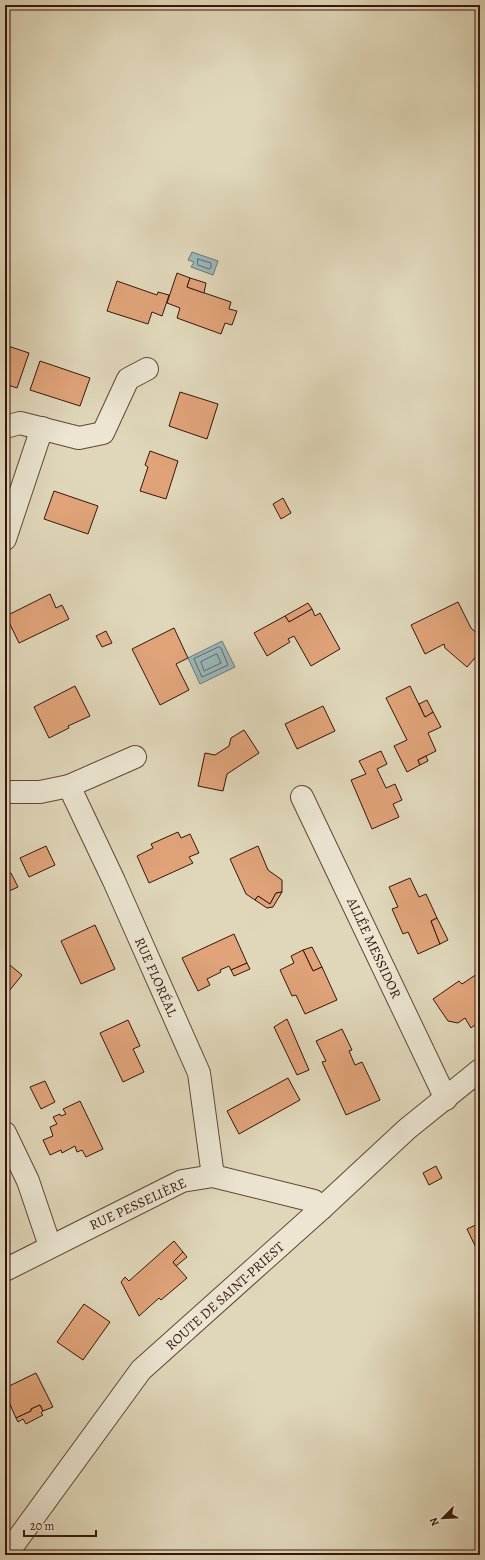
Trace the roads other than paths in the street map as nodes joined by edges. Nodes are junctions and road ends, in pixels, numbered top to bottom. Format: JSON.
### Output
{"nodes":[{"id":1,"x":147,"y":369,"type":"dead end"},
{"id":2,"x":5,"y":427,"type":"edge"},
{"id":3,"x":42,"y":428,"type":"junction"},
{"id":4,"x":5,"y":539,"type":"edge"},
{"id":5,"x":135,"y":757,"type":"dead end"},
{"id":6,"x":69,"y":786,"type":"junction"},
{"id":7,"x":5,"y":792,"type":"edge"},
{"id":8,"x":302,"y":797,"type":"dead end"},
{"id":9,"x":480,"y":1070,"type":"edge"},
{"id":10,"x":446,"y":1099,"type":"junction"},
{"id":11,"x":5,"y":1133,"type":"edge"},
{"id":12,"x":213,"y":1176,"type":"junction"},
{"id":13,"x":322,"y":1208,"type":"junction"},
{"id":14,"x":50,"y":1246,"type":"junction"},
{"id":15,"x":5,"y":1270,"type":"edge"},
{"id":16,"x":6,"y":1555,"type":"edge"}],
"edges":[{"from":1,"to":3,"type":"street"},
{"from":2,"to":3,"type":"street"},
{"from":3,"to":4,"type":"street"},
{"from":5,"to":6,"type":"street"},
{"from":6,"to":7,"type":"street"},
{"from":6,"to":12,"type":"street","name":"RUE FLORÉAL"},
{"from":8,"to":10,"type":"street","name":"ALLÉE MESSIDOR"},
{"from":9,"to":10,"type":"street","name":"ROUTE DE SAINT-PRIEST"},
{"from":10,"to":13,"type":"street","name":"ROUTE DE SAINT-PRIEST"},
{"from":11,"to":14,"type":"street"},
{"from":12,"to":13,"type":"street","name":"RUE PESSELIÈRE"},
{"from":12,"to":14,"type":"street","name":"RUE PESSELIÈRE"},
{"from":13,"to":16,"type":"street","name":"ROUTE DE SAINT-PRIEST"},
{"from":14,"to":15,"type":"street","name":"RUE PESSELIÈRE"}]}
